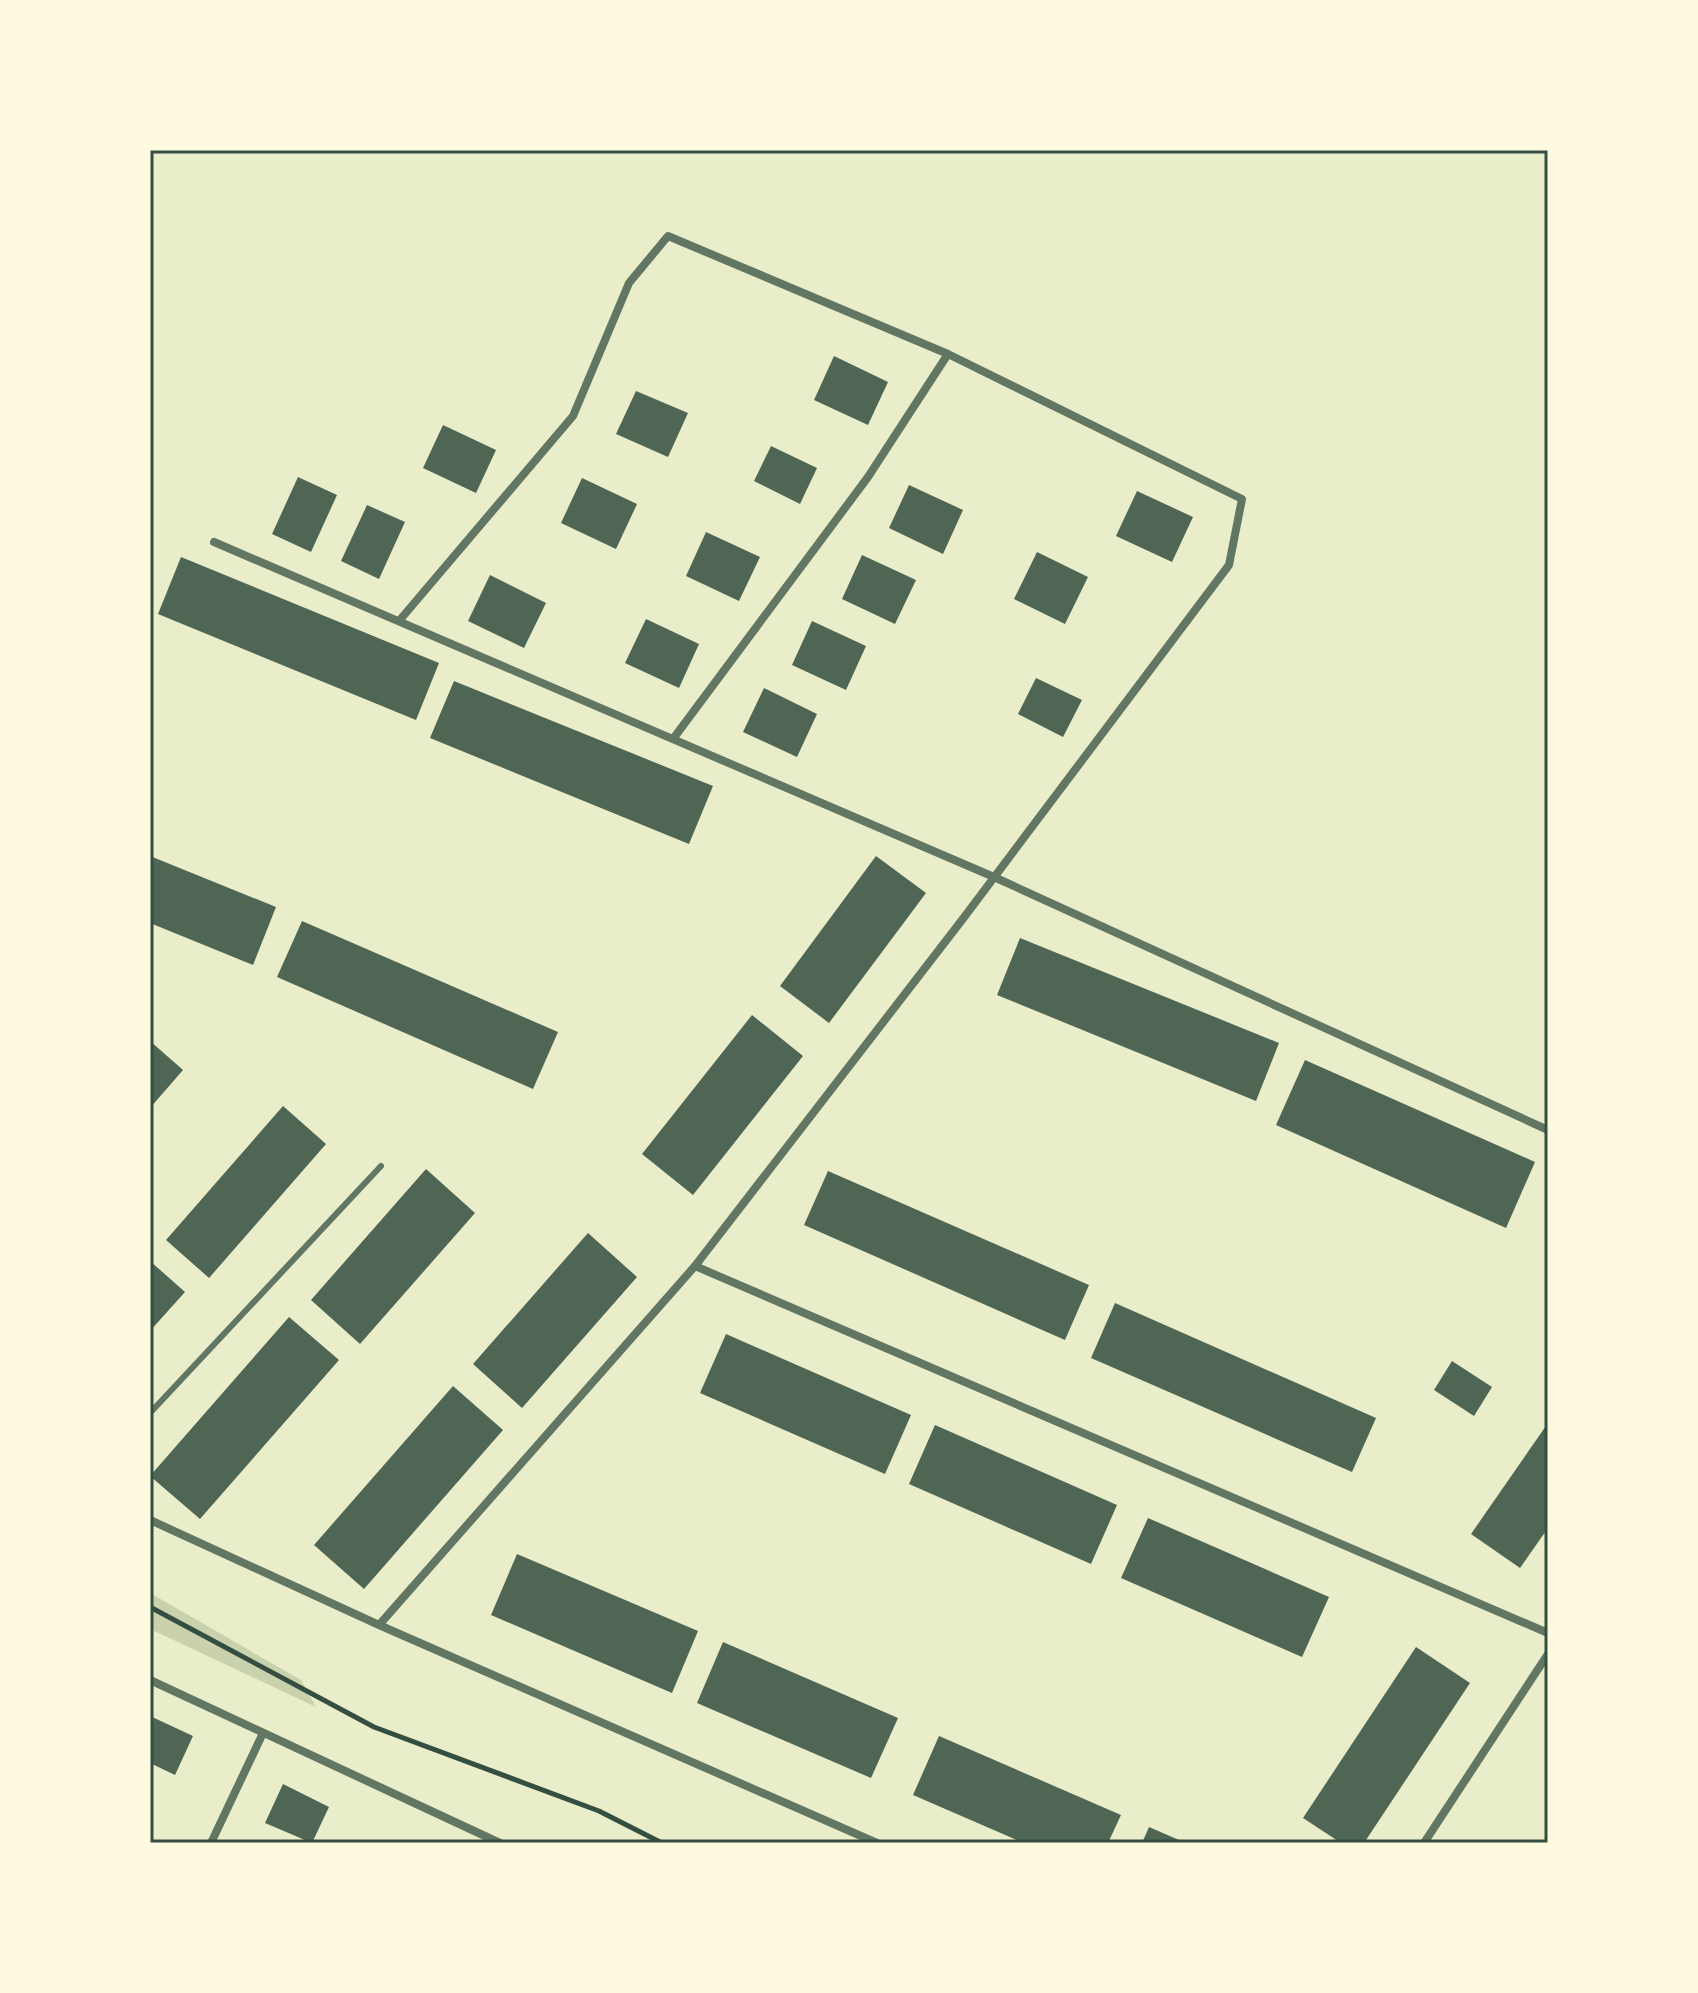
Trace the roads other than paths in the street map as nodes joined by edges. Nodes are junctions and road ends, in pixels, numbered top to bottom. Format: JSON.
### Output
{"nodes":[{"id":1,"x":948,"y":354,"type":"junction"},
{"id":2,"x":214,"y":542,"type":"dead end"},
{"id":3,"x":399,"y":621,"type":"junction"},
{"id":4,"x":673,"y":739,"type":"junction"},
{"id":5,"x":994,"y":877,"type":"junction"},
{"id":6,"x":1548,"y":1130,"type":"edge"},
{"id":7,"x":381,"y":1166,"type":"dead end"},
{"id":8,"x":695,"y":1266,"type":"junction"},
{"id":9,"x":150,"y":1413,"type":"edge"},
{"id":10,"x":150,"y":1520,"type":"edge"},
{"id":11,"x":379,"y":1625,"type":"junction"},
{"id":12,"x":1548,"y":1633,"type":"edge"},
{"id":13,"x":1548,"y":1654,"type":"edge"},
{"id":14,"x":150,"y":1680,"type":"edge"},
{"id":15,"x":263,"y":1733,"type":"junction"},
{"id":16,"x":211,"y":1843,"type":"edge"},
{"id":17,"x":500,"y":1843,"type":"edge"},
{"id":18,"x":877,"y":1843,"type":"edge"},
{"id":19,"x":1424,"y":1843,"type":"edge"}],
"edges":[{"from":1,"to":3,"type":"street"},
{"from":1,"to":4,"type":"street"},
{"from":1,"to":5,"type":"street"},
{"from":2,"to":3,"type":"street"},
{"from":3,"to":4,"type":"street"},
{"from":4,"to":5,"type":"street"},
{"from":5,"to":6,"type":"street"},
{"from":5,"to":8,"type":"street"},
{"from":7,"to":9,"type":"lane"},
{"from":8,"to":11,"type":"street"},
{"from":8,"to":12,"type":"street"},
{"from":10,"to":11,"type":"street"},
{"from":11,"to":18,"type":"street"},
{"from":13,"to":19,"type":"street"},
{"from":14,"to":15,"type":"street"},
{"from":15,"to":16,"type":"street"},
{"from":15,"to":17,"type":"street"}]}
